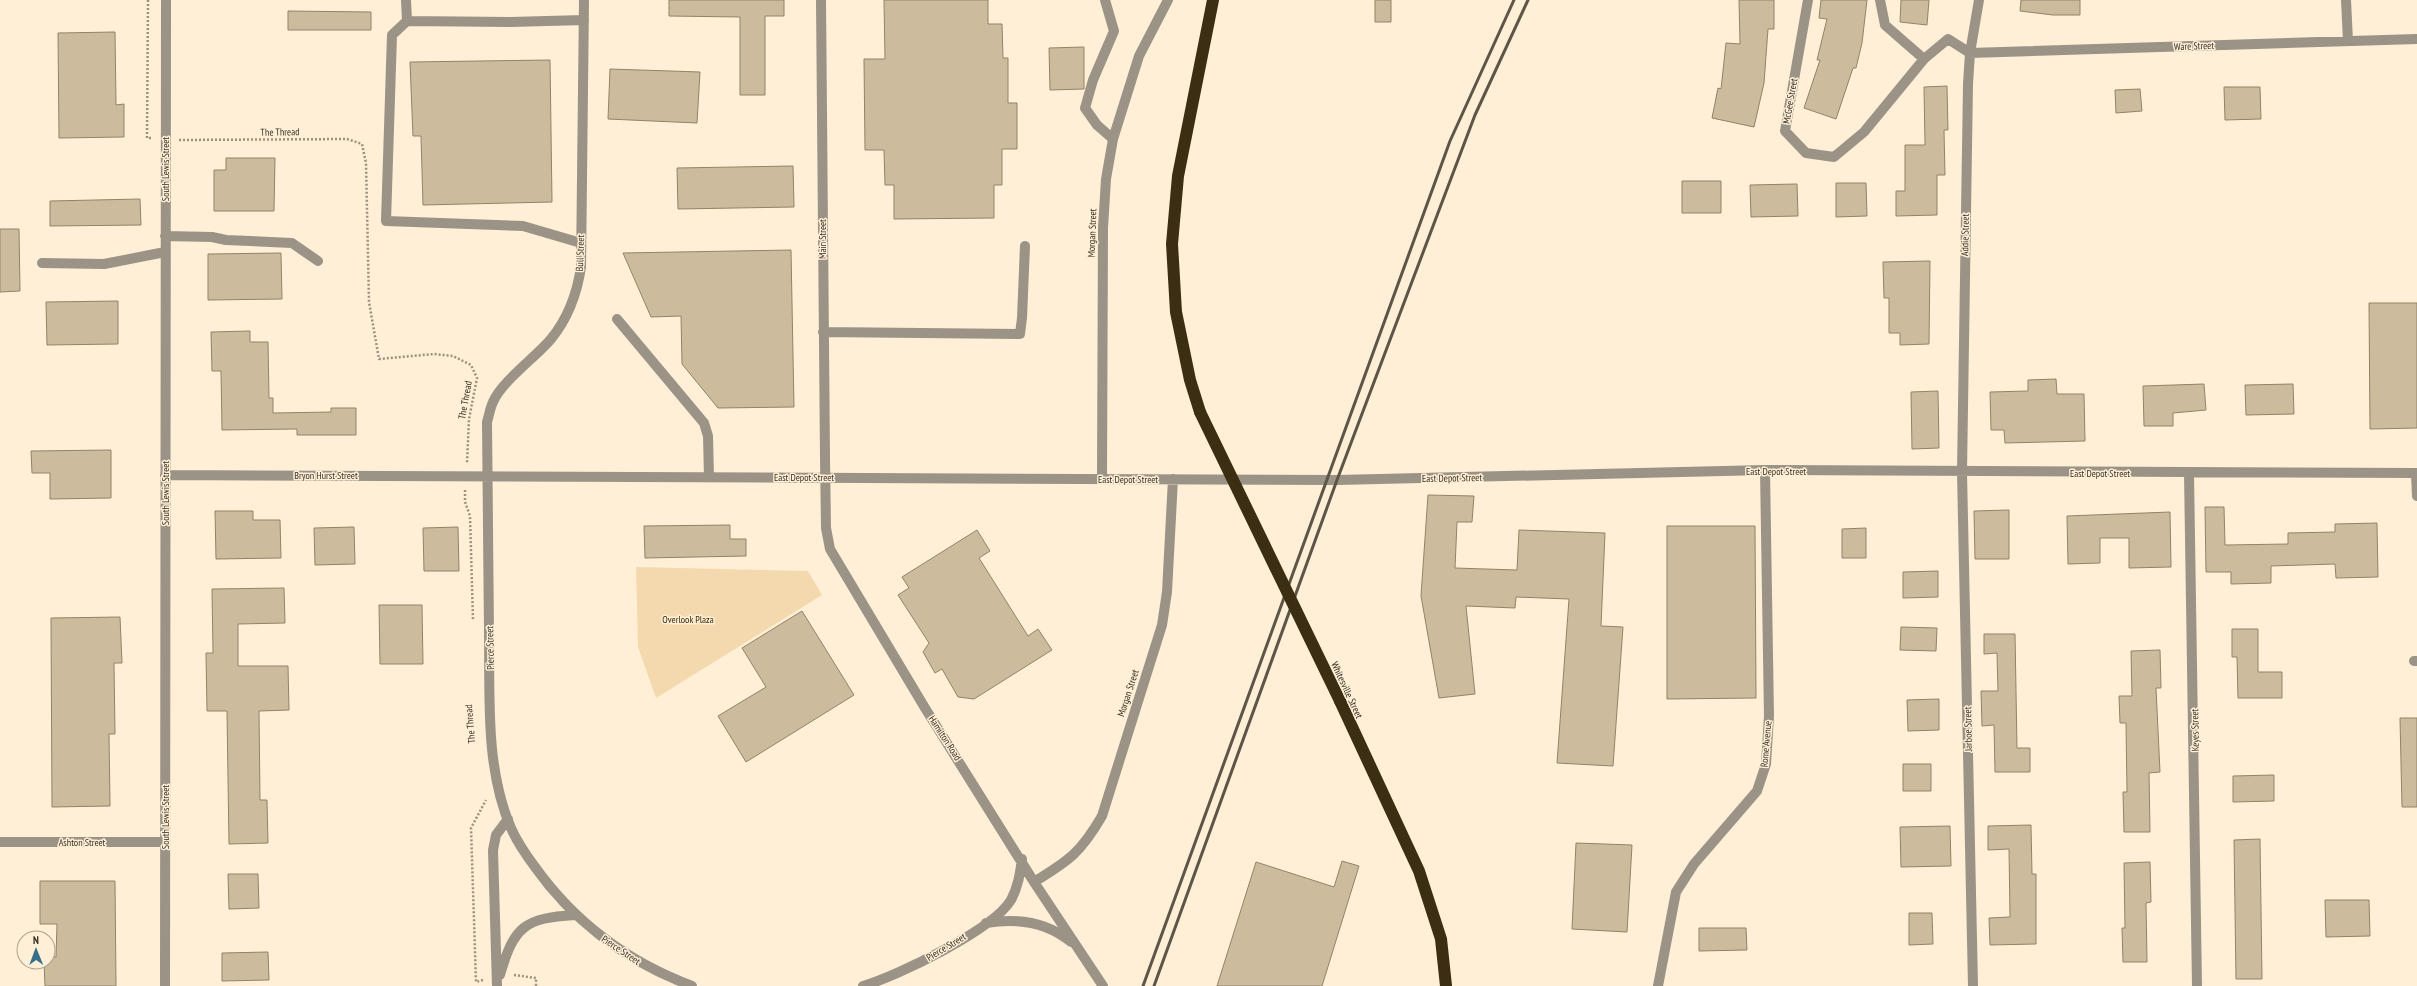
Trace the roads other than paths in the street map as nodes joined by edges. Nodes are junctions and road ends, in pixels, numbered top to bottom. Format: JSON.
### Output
{"nodes":[{"id":1,"x":166,"y":0,"type":"edge"},
{"id":2,"x":406,"y":0,"type":"edge"},
{"id":3,"x":584,"y":0,"type":"edge"},
{"id":4,"x":821,"y":0,"type":"edge"},
{"id":5,"x":1105,"y":0,"type":"edge"},
{"id":6,"x":1168,"y":0,"type":"edge"},
{"id":7,"x":1213,"y":0,"type":"edge"},
{"id":8,"x":1808,"y":0,"type":"edge"},
{"id":9,"x":1880,"y":0,"type":"edge"},
{"id":10,"x":1979,"y":0,"type":"edge"},
{"id":11,"x":2346,"y":0,"type":"edge"},
{"id":12,"x":584,"y":20,"type":"junction"},
{"id":13,"x":407,"y":21,"type":"junction"},
{"id":14,"x":2348,"y":40,"type":"junction"},
{"id":15,"x":2417,"y":40,"type":"edge"},
{"id":16,"x":1970,"y":54,"type":"junction"},
{"id":17,"x":1924,"y":59,"type":"junction"},
{"id":18,"x":1113,"y":139,"type":"junction"},
{"id":19,"x":165,"y":236,"type":"junction"},
{"id":20,"x":581,"y":243,"type":"junction"},
{"id":21,"x":1025,"y":246,"type":"dead end"},
{"id":22,"x":165,"y":252,"type":"junction"},
{"id":23,"x":318,"y":261,"type":"dead end"},
{"id":24,"x":42,"y":263,"type":"dead end"},
{"id":25,"x":617,"y":319,"type":"dead end"},
{"id":26,"x":823,"y":332,"type":"junction"},
{"id":27,"x":1765,"y":470,"type":"junction"},
{"id":28,"x":1962,"y":472,"type":"junction"},
{"id":29,"x":2417,"y":472,"type":"edge"},
{"id":30,"x":2189,"y":473,"type":"junction"},
{"id":31,"x":165,"y":475,"type":"junction"},
{"id":32,"x":488,"y":476,"type":"junction"},
{"id":33,"x":709,"y":477,"type":"junction"},
{"id":34,"x":825,"y":477,"type":"junction"},
{"id":35,"x":1102,"y":479,"type":"junction"},
{"id":36,"x":1173,"y":479,"type":"junction"},
{"id":37,"x":2417,"y":496,"type":"edge"},
{"id":38,"x":508,"y":819,"type":"junction"},
{"id":39,"x":0,"y":842,"type":"edge"},
{"id":40,"x":165,"y":842,"type":"junction"},
{"id":41,"x":1022,"y":859,"type":"junction"},
{"id":42,"x":1034,"y":882,"type":"junction"},
{"id":43,"x":575,"y":915,"type":"junction"},
{"id":44,"x":984,"y":923,"type":"junction"},
{"id":45,"x":1079,"y":948,"type":"junction"},
{"id":46,"x":497,"y":981,"type":"edge"},
{"id":47,"x":165,"y":986,"type":"edge"},
{"id":48,"x":692,"y":986,"type":"edge"},
{"id":49,"x":863,"y":986,"type":"edge"},
{"id":50,"x":1103,"y":986,"type":"edge"},
{"id":51,"x":1446,"y":986,"type":"edge"},
{"id":52,"x":1658,"y":986,"type":"edge"},
{"id":53,"x":1973,"y":986,"type":"edge"},
{"id":54,"x":2197,"y":986,"type":"edge"}],
"edges":[{"from":1,"to":19,"type":"street","name":"South Lewis Street"},
{"from":2,"to":13,"type":"street"},
{"from":3,"to":12,"type":"street","name":"Bull Street"},
{"from":4,"to":26,"type":"street","name":"Main Street"},
{"from":5,"to":18,"type":"street"},
{"from":6,"to":18,"type":"street","name":"Morgan Street"},
{"from":7,"to":51,"type":"highway","name":"Whitesville Street","bridge":true},
{"from":8,"to":17,"type":"street","name":"McGee Street"},
{"from":9,"to":17,"type":"street"},
{"from":10,"to":16,"type":"street","name":"Addie Street"},
{"from":11,"to":14,"type":"street"},
{"from":12,"to":13,"type":"street"},
{"from":12,"to":20,"type":"street","name":"Bull Street"},
{"from":13,"to":20,"type":"street"},
{"from":14,"to":15,"type":"street","name":"Ware Street"},
{"from":14,"to":16,"type":"street","name":"Ware Street"},
{"from":16,"to":17,"type":"street","name":"McGee Street"},
{"from":16,"to":28,"type":"street","name":"Addie Street"},
{"from":18,"to":35,"type":"street","name":"Morgan Street"},
{"from":19,"to":22,"type":"street","name":"South Lewis Street"},
{"from":19,"to":23,"type":"street"},
{"from":20,"to":32,"type":"street","name":"Bull Street"},
{"from":21,"to":26,"type":"street"},
{"from":22,"to":24,"type":"street"},
{"from":22,"to":31,"type":"street","name":"South Lewis Street"},
{"from":25,"to":33,"type":"street"},
{"from":26,"to":34,"type":"street","name":"Main Street"},
{"from":27,"to":28,"type":"street","name":"East Depot Street"},
{"from":27,"to":36,"type":"street","name":"East Depot Street"},
{"from":27,"to":52,"type":"street","name":"Rome Avenue"},
{"from":28,"to":30,"type":"street","name":"East Depot Street"},
{"from":28,"to":53,"type":"street","name":"Jarboe Street"},
{"from":29,"to":30,"type":"street","name":"East Depot Street"},
{"from":29,"to":37,"type":"street"},
{"from":30,"to":54,"type":"street","name":"Keyes Street"},
{"from":31,"to":32,"type":"street","name":"Bryon Hurst Street"},
{"from":31,"to":40,"type":"street","name":"South Lewis Street"},
{"from":32,"to":33,"type":"street","name":"East Depot Street"},
{"from":32,"to":38,"type":"street","name":"Pierce Street"},
{"from":33,"to":34,"type":"street","name":"East Depot Street"},
{"from":34,"to":35,"type":"street","name":"East Depot Street"},
{"from":34,"to":41,"type":"street","name":"Hamilton Road"},
{"from":35,"to":36,"type":"street","name":"East Depot Street"},
{"from":36,"to":42,"type":"street","name":"Morgan Street"},
{"from":38,"to":43,"type":"street","name":"Pierce Street"},
{"from":38,"to":46,"type":"street"},
{"from":39,"to":40,"type":"street","name":"Ashton Street"},
{"from":40,"to":47,"type":"street","name":"South Lewis Street"},
{"from":41,"to":42,"type":"street","name":"Hamilton Road"},
{"from":41,"to":44,"type":"street","name":"Pierce Street"},
{"from":42,"to":45,"type":"street","name":"Hamilton Road"},
{"from":43,"to":46,"type":"street"},
{"from":43,"to":48,"type":"street","name":"Pierce Street"},
{"from":44,"to":45,"type":"street"},
{"from":44,"to":49,"type":"street","name":"Pierce Street"},
{"from":45,"to":50,"type":"street","name":"Hamilton Road"}]}
